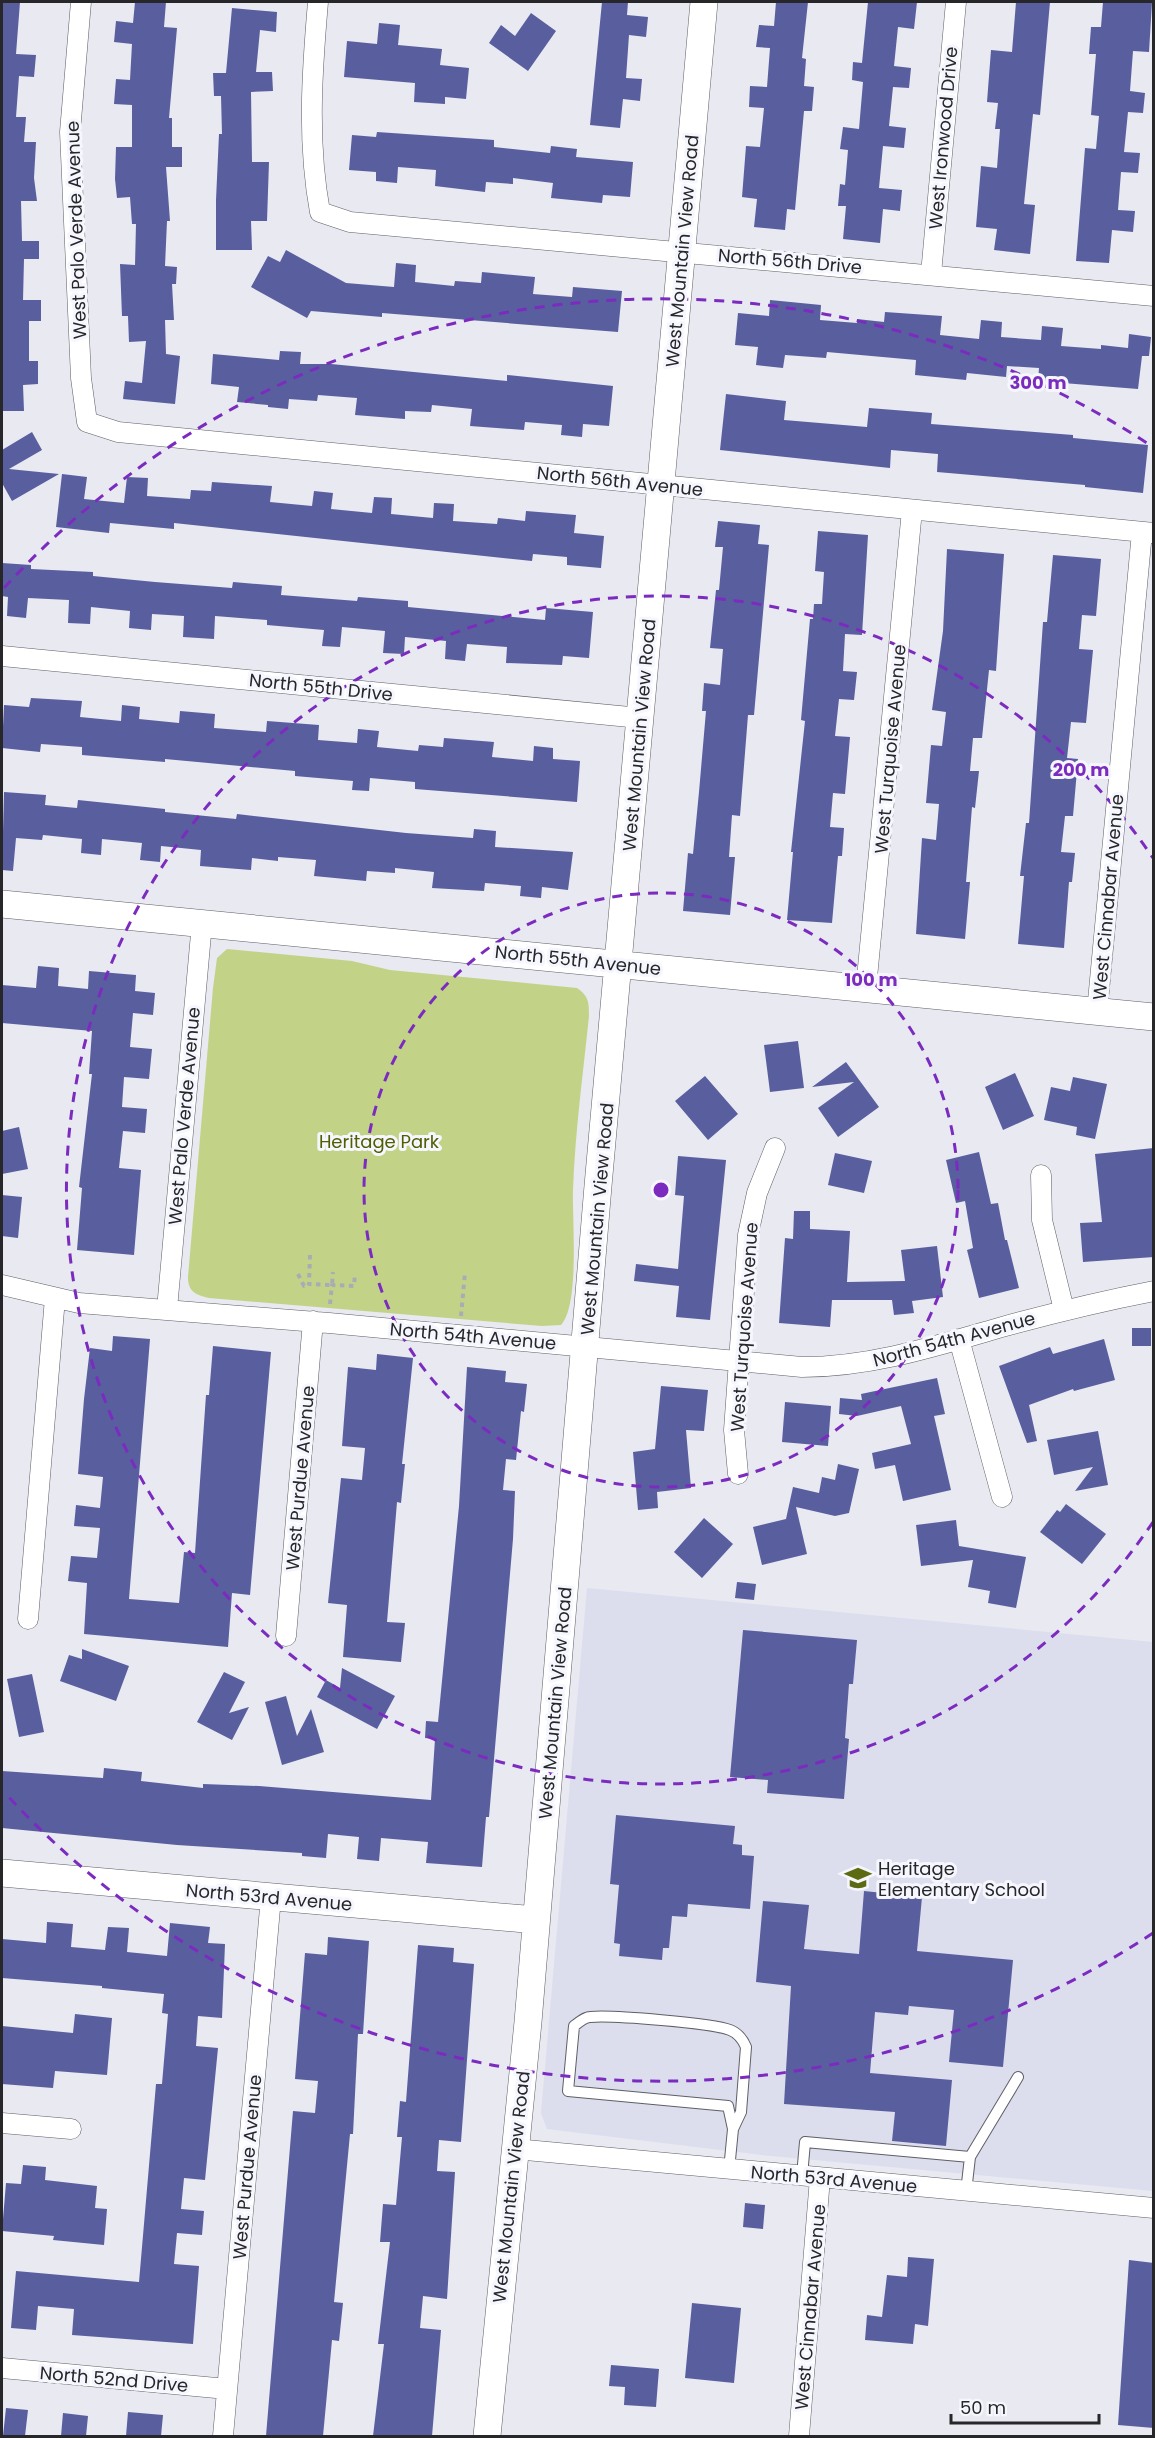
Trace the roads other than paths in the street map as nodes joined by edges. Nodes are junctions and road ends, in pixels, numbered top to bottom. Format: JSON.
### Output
{"nodes":[{"id":1,"x":81,"y":2,"type":"edge"},
{"id":2,"x":318,"y":2,"type":"edge"},
{"id":3,"x":704,"y":2,"type":"edge"},
{"id":4,"x":956,"y":2,"type":"edge"},
{"id":5,"x":682,"y":251,"type":"junction"},
{"id":6,"x":931,"y":274,"type":"junction"},
{"id":7,"x":1154,"y":296,"type":"edge"},
{"id":8,"x":87,"y":423,"type":"joint"},
{"id":9,"x":663,"y":484,"type":"junction"},
{"id":10,"x":912,"y":510,"type":"junction"},
{"id":11,"x":1148,"y":532,"type":"edge"},
{"id":12,"x":2,"y":656,"type":"edge"},
{"id":13,"x":640,"y":718,"type":"junction"},
{"id":14,"x":2,"y":904,"type":"edge"},
{"id":15,"x":202,"y":923,"type":"junction"},
{"id":16,"x":619,"y":963,"type":"junction"},
{"id":17,"x":866,"y":988,"type":"junction"},
{"id":18,"x":1097,"y":1012,"type":"junction"},
{"id":19,"x":1154,"y":1017,"type":"edge"},
{"id":20,"x":775,"y":1148,"type":"dead end"},
{"id":21,"x":1041,"y":1175,"type":"dead end"},
{"id":22,"x":2,"y":1285,"type":"edge"},
{"id":23,"x":1154,"y":1291,"type":"edge"},
{"id":24,"x":55,"y":1298,"type":"junction"},
{"id":25,"x":167,"y":1309,"type":"junction"},
{"id":26,"x":1064,"y":1310,"type":"junction"},
{"id":27,"x":321,"y":1322,"type":"junction"},
{"id":28,"x":959,"y":1340,"type":"junction"},
{"id":29,"x":586,"y":1347,"type":"junction"},
{"id":30,"x":739,"y":1360,"type":"junction"},
{"id":31,"x":738,"y":1474,"type":"dead end"},
{"id":32,"x":1002,"y":1497,"type":"dead end"},
{"id":33,"x":28,"y":1619,"type":"dead end"},
{"id":34,"x":286,"y":1636,"type":"dead end"},
{"id":35,"x":2,"y":1873,"type":"edge"},
{"id":36,"x":271,"y":1897,"type":"junction"},
{"id":37,"x":536,"y":1920,"type":"junction"},
{"id":38,"x":1018,"y":2077,"type":"dead end"},
{"id":39,"x":2,"y":2123,"type":"edge"},
{"id":40,"x":733,"y":2128,"type":"junction"},
{"id":41,"x":71,"y":2129,"type":"dead end"},
{"id":42,"x":515,"y":2149,"type":"junction"},
{"id":43,"x":970,"y":2157,"type":"junction"},
{"id":44,"x":729,"y":2170,"type":"junction"},
{"id":45,"x":811,"y":2177,"type":"junction"},
{"id":46,"x":966,"y":2192,"type":"junction"},
{"id":47,"x":1154,"y":2208,"type":"edge"},
{"id":48,"x":2,"y":2368,"type":"edge"},
{"id":49,"x":227,"y":2389,"type":"junction"},
{"id":50,"x":223,"y":2436,"type":"edge"},
{"id":51,"x":488,"y":2436,"type":"edge"},
{"id":52,"x":799,"y":2436,"type":"edge"}],
"edges":[{"from":1,"to":8,"type":"street","name":"West Palo Verde Avenue"},
{"from":2,"to":5,"type":"street","name":"North 56th Drive"},
{"from":3,"to":5,"type":"street","name":"West Mountain View Road"},
{"from":4,"to":6,"type":"street","name":"West Ironwood Drive"},
{"from":5,"to":6,"type":"street","name":"North 56th Drive"},
{"from":5,"to":9,"type":"street","name":"West Mountain View Road"},
{"from":6,"to":7,"type":"street","name":"North 56th Drive"},
{"from":8,"to":9,"type":"street","name":"North 56th Avenue"},
{"from":9,"to":10,"type":"street","name":"North 56th Avenue"},
{"from":9,"to":13,"type":"street","name":"West Mountain View Road"},
{"from":10,"to":11,"type":"street","name":"North 56th Avenue"},
{"from":10,"to":17,"type":"street","name":"West Turquoise Avenue"},
{"from":11,"to":18,"type":"street","name":"West Cinnabar Avenue"},
{"from":12,"to":13,"type":"street","name":"North 55th Drive"},
{"from":13,"to":16,"type":"street","name":"West Mountain View Road"},
{"from":14,"to":15,"type":"street","name":"North 55th Avenue"},
{"from":15,"to":16,"type":"street","name":"North 55th Avenue"},
{"from":15,"to":25,"type":"street","name":"West Palo Verde Avenue"},
{"from":16,"to":17,"type":"street","name":"North 55th Avenue"},
{"from":16,"to":29,"type":"street","name":"West Mountain View Road"},
{"from":17,"to":18,"type":"street","name":"North 55th Avenue"},
{"from":18,"to":19,"type":"street","name":"North 55th Avenue"},
{"from":20,"to":30,"type":"street","name":"West Turquoise Avenue"},
{"from":21,"to":26,"type":"street"},
{"from":22,"to":24,"type":"street","name":"North 54th Avenue"},
{"from":23,"to":26,"type":"street","name":"North 54th Avenue"},
{"from":24,"to":25,"type":"street","name":"North 54th Avenue"},
{"from":24,"to":33,"type":"street"},
{"from":25,"to":27,"type":"street","name":"North 54th Avenue"},
{"from":26,"to":28,"type":"street","name":"North 54th Avenue"},
{"from":27,"to":29,"type":"street","name":"North 54th Avenue"},
{"from":27,"to":34,"type":"street","name":"West Purdue Avenue"},
{"from":28,"to":30,"type":"street","name":"North 54th Avenue"},
{"from":28,"to":32,"type":"street"},
{"from":29,"to":30,"type":"street","name":"North 54th Avenue"},
{"from":29,"to":37,"type":"street","name":"West Mountain View Road"},
{"from":30,"to":31,"type":"street","name":"West Turquoise Avenue"},
{"from":35,"to":36,"type":"street","name":"North 53rd Avenue"},
{"from":36,"to":37,"type":"street","name":"North 53rd Avenue"},
{"from":36,"to":49,"type":"street","name":"West Purdue Avenue"},
{"from":37,"to":42,"type":"street","name":"West Mountain View Road"},
{"from":38,"to":43,"type":"lane"},
{"from":39,"to":41,"type":"street"},
{"from":40,"to":40,"type":"lane"},
{"from":40,"to":44,"type":"lane"},
{"from":42,"to":44,"type":"street","name":"North 53rd Avenue"},
{"from":42,"to":51,"type":"street","name":"West Mountain View Road"},
{"from":43,"to":45,"type":"lane"},
{"from":43,"to":46,"type":"lane"},
{"from":44,"to":45,"type":"street","name":"North 53rd Avenue"},
{"from":45,"to":46,"type":"street","name":"North 53rd Avenue"},
{"from":45,"to":52,"type":"street","name":"West Cinnabar Avenue"},
{"from":46,"to":47,"type":"street","name":"North 53rd Avenue"},
{"from":48,"to":49,"type":"street","name":"North 52nd Drive"},
{"from":49,"to":50,"type":"street","name":"West Purdue Avenue"}]}
